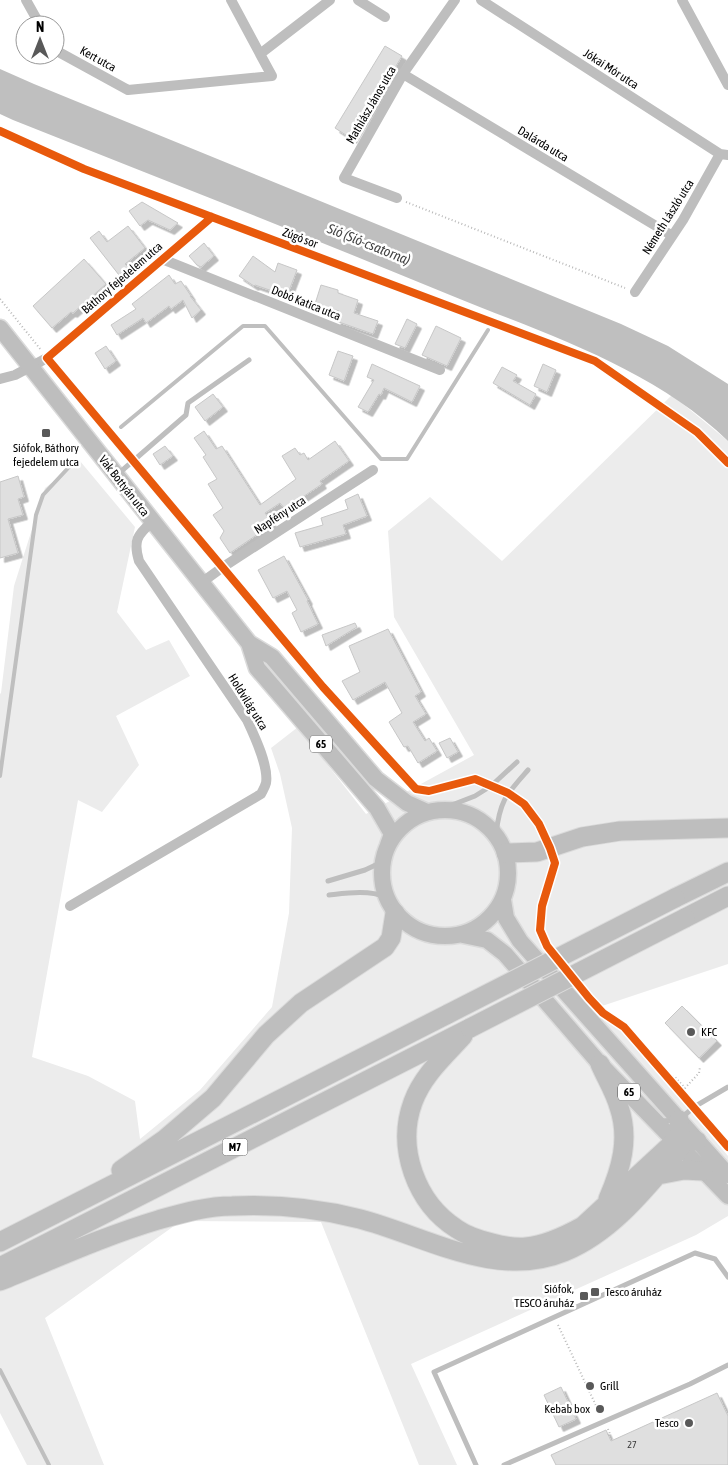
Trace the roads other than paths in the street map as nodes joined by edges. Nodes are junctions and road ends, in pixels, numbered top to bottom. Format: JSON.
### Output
{"nodes":[{"id":1,"x":26,"y":0,"type":"edge"},
{"id":2,"x":231,"y":0,"type":"edge"},
{"id":3,"x":330,"y":0,"type":"edge"},
{"id":4,"x":358,"y":0,"type":"edge"},
{"id":5,"x":455,"y":0,"type":"edge"},
{"id":6,"x":682,"y":0,"type":"edge"},
{"id":7,"x":484,"y":1,"type":"edge"},
{"id":8,"x":34,"y":15,"type":"edge"},
{"id":9,"x":385,"y":17,"type":"dead end"},
{"id":10,"x":260,"y":54,"type":"junction"},
{"id":11,"x":65,"y":55,"type":"edge"},
{"id":12,"x":403,"y":74,"type":"junction"},
{"id":13,"x":728,"y":85,"type":"edge"},
{"id":14,"x":724,"y":155,"type":"edge"},
{"id":15,"x":397,"y":198,"type":"road end"},
{"id":16,"x":212,"y":217,"type":"dead end"},
{"id":17,"x":671,"y":235,"type":"junction"},
{"id":18,"x":162,"y":259,"type":"junction"},
{"id":19,"x":635,"y":292,"type":"road end"},
{"id":20,"x":0,"y":328,"type":"edge"},
{"id":21,"x":249,"y":360,"type":"dead end"},
{"id":22,"x":31,"y":367,"type":"junction"},
{"id":23,"x":440,"y":370,"type":"dead end"},
{"id":24,"x":0,"y":379,"type":"edge"},
{"id":25,"x":373,"y":470,"type":"dead end"},
{"id":26,"x":116,"y":476,"type":"junction"},
{"id":27,"x":152,"y":522,"type":"junction"},
{"id":28,"x":200,"y":583,"type":"junction"},
{"id":29,"x":249,"y":643,"type":"junction"},
{"id":30,"x":517,"y":762,"type":"dead end"},
{"id":31,"x":528,"y":770,"type":"dead end"},
{"id":32,"x":433,"y":811,"type":"junction"},
{"id":33,"x":728,"y":828,"type":"edge"},
{"id":34,"x":496,"y":834,"type":"junction"},
{"id":35,"x":388,"y":845,"type":"junction"},
{"id":36,"x":506,"y":853,"type":"junction"},
{"id":37,"x":382,"y":862,"type":"junction"},
{"id":38,"x":728,"y":872,"type":"edge"},
{"id":39,"x":328,"y":881,"type":"dead end"},
{"id":40,"x":329,"y":895,"type":"dead end"},
{"id":41,"x":728,"y":896,"type":"edge"},
{"id":42,"x":503,"y":900,"type":"junction"},
{"id":43,"x":390,"y":905,"type":"junction"},
{"id":44,"x":70,"y":906,"type":"dead end"},
{"id":45,"x":463,"y":935,"type":"junction"},
{"id":46,"x":470,"y":1028,"type":"junction"},
{"id":47,"x":600,"y":1064,"type":"junction"},
{"id":48,"x":728,"y":1087,"type":"edge"},
{"id":49,"x":679,"y":1120,"type":"junction"},
{"id":50,"x":657,"y":1121,"type":"junction"},
{"id":51,"x":684,"y":1142,"type":"junction"},
{"id":52,"x":703,"y":1171,"type":"junction"},
{"id":53,"x":658,"y":1175,"type":"junction"},
{"id":54,"x":728,"y":1175,"type":"edge"},
{"id":55,"x":728,"y":1196,"type":"edge"},
{"id":56,"x":607,"y":1202,"type":"junction"},
{"id":57,"x":66,"y":1208,"type":"junction"},
{"id":58,"x":0,"y":1242,"type":"edge"},
{"id":59,"x":0,"y":1267,"type":"edge"},
{"id":60,"x":728,"y":1277,"type":"edge"},
{"id":61,"x":0,"y":1282,"type":"edge"},
{"id":62,"x":728,"y":1365,"type":"edge"},
{"id":63,"x":476,"y":1465,"type":"edge"},
{"id":64,"x":504,"y":1465,"type":"edge"}],
"edges":[{"from":1,"to":8,"type":"street"},
{"from":2,"to":10,"type":"street"},
{"from":3,"to":10,"type":"street"},
{"from":4,"to":9,"type":"street"},
{"from":5,"to":12,"type":"street","name":"Mathiász János utca"},
{"from":6,"to":13,"type":"street"},
{"from":7,"to":14,"type":"street","name":"Jókai Mór utca"},
{"from":10,"to":11,"type":"street","name":"Kert utca"},
{"from":12,"to":15,"type":"street","name":"Mathiász János utca"},
{"from":12,"to":17,"type":"street","name":"Dalárda utca"},
{"from":14,"to":17,"type":"street","name":"Németh László utca"},
{"from":16,"to":18,"type":"street","name":"Báthory fejedelem utca"},
{"from":17,"to":19,"type":"street","name":"Németh László utca"},
{"from":18,"to":22,"type":"street","name":"Báthory fejedelem utca"},
{"from":18,"to":23,"type":"street","name":"Dobó Katica utca"},
{"from":20,"to":22,"type":"main road","name":"Vak Bottyán utca","number":"65"},
{"from":21,"to":26,"type":"lane"},
{"from":22,"to":24,"type":"street","name":"Báthory fejedelem utca"},
{"from":22,"to":26,"type":"main road","name":"Vak Bottyán utca","number":"65"},
{"from":25,"to":28,"type":"street","name":"Napfény utca"},
{"from":26,"to":27,"type":"main road","name":"Vak Bottyán utca","number":"65"},
{"from":27,"to":28,"type":"main road","name":"Vak Bottyán utca","number":"65"},
{"from":27,"to":44,"type":"street","name":"Holdvilág utca"},
{"from":28,"to":29,"type":"main road","name":"Vak Bottyán utca","number":"65"},
{"from":29,"to":32,"type":"main road","name":"Vak Bottyán utca","number":"65"},
{"from":29,"to":35,"type":"main road","name":"Vak Bottyán utca","number":"65"},
{"from":30,"to":32,"type":"lane"},
{"from":31,"to":34,"type":"lane"},
{"from":32,"to":34,"type":"main road","number":"65"},
{"from":32,"to":35,"type":"main road","number":"65"},
{"from":33,"to":36,"type":"highway"},
{"from":34,"to":36,"type":"main road","number":"65"},
{"from":35,"to":37,"type":"main road","number":"65"},
{"from":36,"to":42,"type":"main road","number":"65"},
{"from":37,"to":39,"type":"lane"},
{"from":37,"to":43,"type":"main road","number":"65"},
{"from":38,"to":57,"type":"highway","number":"M7","bridge":true},
{"from":40,"to":43,"type":"lane"},
{"from":41,"to":46,"type":"highway","number":"M7","bridge":true},
{"from":42,"to":45,"type":"main road","number":"65"},
{"from":42,"to":49,"type":"main road","number":"65"},
{"from":43,"to":45,"type":"main road","number":"65"},
{"from":43,"to":57,"type":"highway"},
{"from":45,"to":47,"type":"main road","number":"65"},
{"from":46,"to":56,"type":"highway"},
{"from":46,"to":59,"type":"highway","number":"M7"},
{"from":47,"to":50,"type":"main road","number":"65"},
{"from":47,"to":56,"type":"highway"},
{"from":48,"to":49,"type":"lane"},
{"from":49,"to":50,"type":"lane"},
{"from":49,"to":51,"type":"highway"},
{"from":50,"to":51,"type":"main road","number":"65"},
{"from":51,"to":52,"type":"main road","number":"65"},
{"from":51,"to":53,"type":"highway"},
{"from":51,"to":54,"type":"main road","number":"65"},
{"from":51,"to":56,"type":"highway"},
{"from":52,"to":53,"type":"highway"},
{"from":52,"to":55,"type":"main road","number":"65"},
{"from":53,"to":61,"type":"highway"},
{"from":57,"to":58,"type":"highway","number":"M7"},
{"from":60,"to":63,"type":"lane"},
{"from":62,"to":64,"type":"lane"}]}
